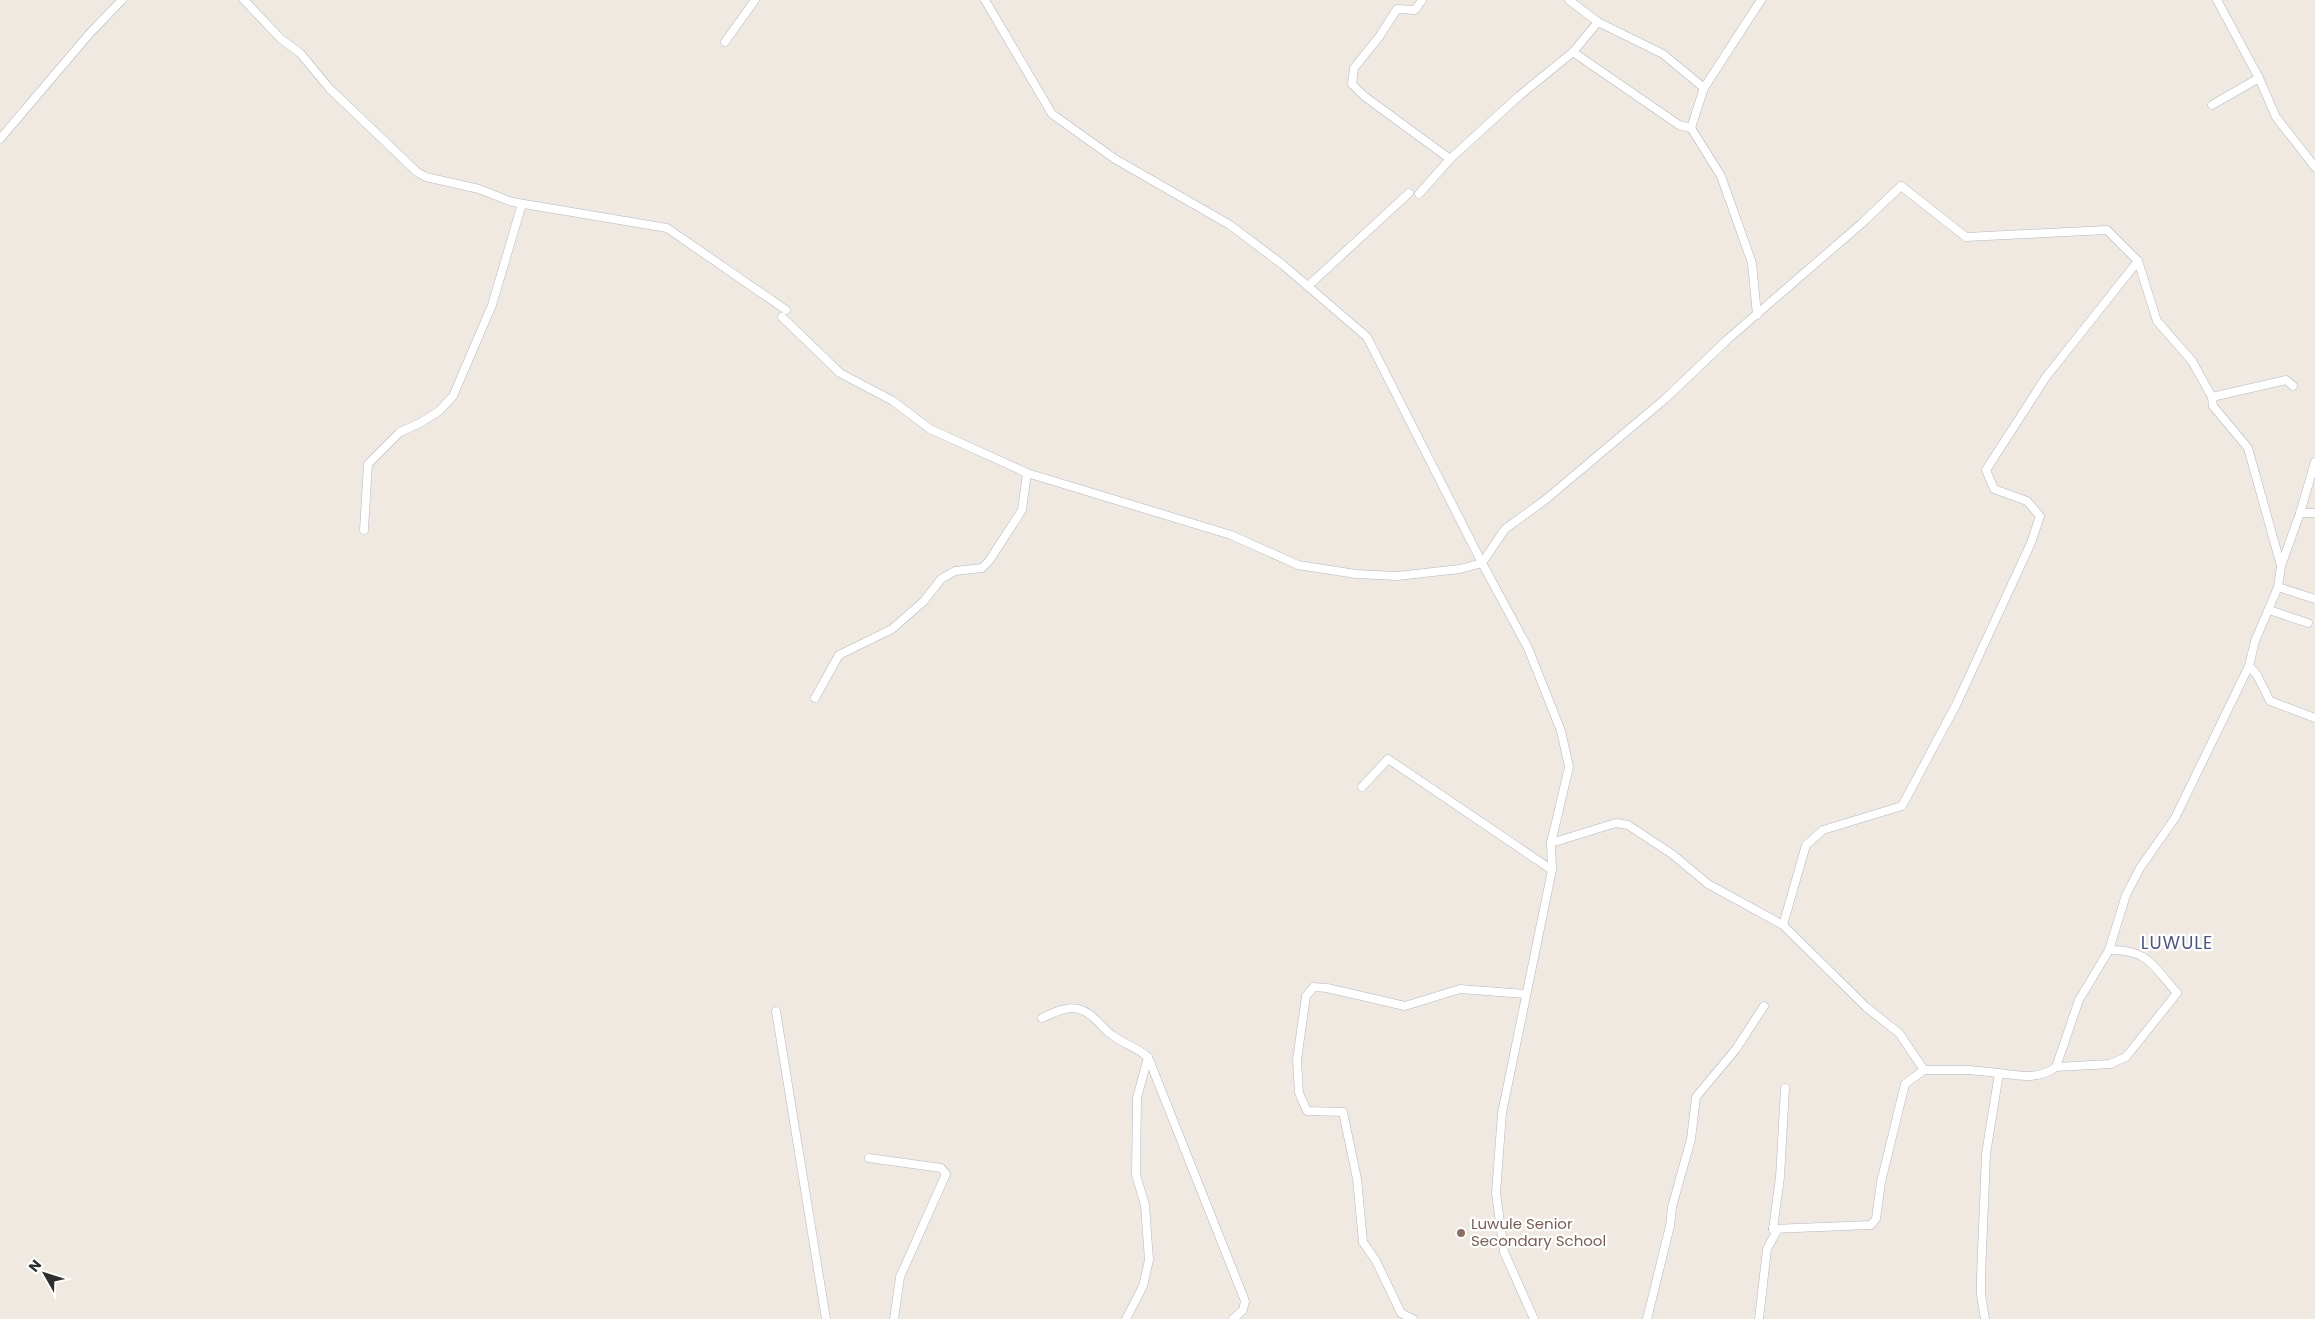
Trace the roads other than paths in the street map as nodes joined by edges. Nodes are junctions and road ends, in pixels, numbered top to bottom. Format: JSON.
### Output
{"nodes":[{"id":1,"x":122,"y":0,"type":"edge"},
{"id":2,"x":244,"y":0,"type":"edge"},
{"id":3,"x":755,"y":0,"type":"edge"},
{"id":4,"x":985,"y":0,"type":"edge"},
{"id":5,"x":1422,"y":0,"type":"edge"},
{"id":6,"x":1569,"y":0,"type":"edge"},
{"id":7,"x":1762,"y":0,"type":"edge"},
{"id":8,"x":2217,"y":0,"type":"edge"},
{"id":9,"x":1598,"y":22,"type":"junction"},
{"id":10,"x":725,"y":42,"type":"dead end"},
{"id":11,"x":1573,"y":52,"type":"junction"},
{"id":12,"x":2259,"y":78,"type":"junction"},
{"id":13,"x":1704,"y":88,"type":"junction"},
{"id":14,"x":2212,"y":105,"type":"dead end"},
{"id":15,"x":1691,"y":128,"type":"junction"},
{"id":16,"x":0,"y":139,"type":"edge"},
{"id":17,"x":1450,"y":159,"type":"junction"},
{"id":18,"x":2315,"y":167,"type":"edge"},
{"id":19,"x":1409,"y":193,"type":"dead end"},
{"id":20,"x":1419,"y":194,"type":"dead end"},
{"id":21,"x":522,"y":204,"type":"junction"},
{"id":22,"x":2138,"y":262,"type":"junction"},
{"id":23,"x":1308,"y":286,"type":"junction"},
{"id":24,"x":1757,"y":314,"type":"junction"},
{"id":25,"x":2294,"y":386,"type":"dead end"},
{"id":26,"x":2212,"y":397,"type":"junction"},
{"id":27,"x":2315,"y":462,"type":"edge"},
{"id":28,"x":1027,"y":473,"type":"junction"},
{"id":29,"x":2315,"y":513,"type":"edge"},
{"id":30,"x":2300,"y":514,"type":"junction"},
{"id":31,"x":364,"y":530,"type":"dead end"},
{"id":32,"x":1482,"y":563,"type":"junction"},
{"id":33,"x":2281,"y":566,"type":"junction"},
{"id":34,"x":2278,"y":587,"type":"junction"},
{"id":35,"x":2315,"y":598,"type":"edge"},
{"id":36,"x":2269,"y":610,"type":"junction"},
{"id":37,"x":2308,"y":623,"type":"dead end"},
{"id":38,"x":2249,"y":666,"type":"junction"},
{"id":39,"x":815,"y":698,"type":"dead end"},
{"id":40,"x":2315,"y":718,"type":"edge"},
{"id":41,"x":1362,"y":787,"type":"dead end"},
{"id":42,"x":1551,"y":843,"type":"junction"},
{"id":43,"x":1552,"y":870,"type":"junction"},
{"id":44,"x":1783,"y":925,"type":"junction"},
{"id":45,"x":2108,"y":950,"type":"junction"},
{"id":46,"x":1526,"y":994,"type":"junction"},
{"id":47,"x":1764,"y":1006,"type":"dead end"},
{"id":48,"x":776,"y":1011,"type":"dead end"},
{"id":49,"x":1042,"y":1018,"type":"dead end"},
{"id":50,"x":1148,"y":1057,"type":"junction"},
{"id":51,"x":2056,"y":1067,"type":"junction"},
{"id":52,"x":1924,"y":1070,"type":"junction"},
{"id":53,"x":1999,"y":1074,"type":"junction"},
{"id":54,"x":1785,"y":1088,"type":"dead end"},
{"id":55,"x":868,"y":1158,"type":"dead end"},
{"id":56,"x":1773,"y":1229,"type":"junction"},
{"id":57,"x":826,"y":1319,"type":"edge"},
{"id":58,"x":894,"y":1319,"type":"edge"},
{"id":59,"x":1126,"y":1319,"type":"edge"},
{"id":60,"x":1233,"y":1319,"type":"edge"},
{"id":61,"x":1413,"y":1319,"type":"edge"},
{"id":62,"x":1534,"y":1319,"type":"edge"},
{"id":63,"x":1647,"y":1319,"type":"edge"},
{"id":64,"x":1759,"y":1319,"type":"edge"},
{"id":65,"x":1985,"y":1319,"type":"edge"}],
"edges":[{"from":1,"to":16,"type":"street"},
{"from":2,"to":21,"type":"street"},
{"from":3,"to":10,"type":"street"},
{"from":4,"to":23,"type":"street"},
{"from":5,"to":17,"type":"street"},
{"from":6,"to":9,"type":"street"},
{"from":7,"to":13,"type":"street"},
{"from":8,"to":12,"type":"street"},
{"from":9,"to":11,"type":"street"},
{"from":9,"to":13,"type":"street"},
{"from":11,"to":15,"type":"street"},
{"from":11,"to":17,"type":"street"},
{"from":12,"to":14,"type":"street"},
{"from":12,"to":18,"type":"street"},
{"from":13,"to":15,"type":"street"},
{"from":15,"to":24,"type":"street"},
{"from":17,"to":20,"type":"street"},
{"from":19,"to":23,"type":"street"},
{"from":21,"to":28,"type":"street"},
{"from":21,"to":31,"type":"street"},
{"from":22,"to":24,"type":"street"},
{"from":22,"to":26,"type":"street"},
{"from":22,"to":44,"type":"street"},
{"from":23,"to":32,"type":"street"},
{"from":24,"to":32,"type":"street"},
{"from":25,"to":26,"type":"street"},
{"from":26,"to":33,"type":"street"},
{"from":27,"to":30,"type":"street"},
{"from":28,"to":32,"type":"street"},
{"from":28,"to":39,"type":"street"},
{"from":29,"to":30,"type":"street"},
{"from":30,"to":33,"type":"street"},
{"from":32,"to":42,"type":"street"},
{"from":33,"to":34,"type":"street"},
{"from":34,"to":35,"type":"street"},
{"from":34,"to":36,"type":"street"},
{"from":36,"to":37,"type":"street"},
{"from":36,"to":38,"type":"street"},
{"from":38,"to":40,"type":"street"},
{"from":38,"to":45,"type":"street"},
{"from":41,"to":43,"type":"street"},
{"from":42,"to":43,"type":"street"},
{"from":42,"to":44,"type":"street"},
{"from":43,"to":46,"type":"street"},
{"from":44,"to":52,"type":"street"},
{"from":45,"to":51,"type":"street"},
{"from":45,"to":51,"type":"street"},
{"from":46,"to":61,"type":"street"},
{"from":46,"to":62,"type":"street"},
{"from":47,"to":63,"type":"street"},
{"from":48,"to":57,"type":"street"},
{"from":49,"to":50,"type":"street"},
{"from":50,"to":59,"type":"street"},
{"from":50,"to":60,"type":"street"},
{"from":51,"to":53,"type":"street"},
{"from":52,"to":53,"type":"street"},
{"from":52,"to":56,"type":"street"},
{"from":53,"to":65,"type":"street"},
{"from":54,"to":56,"type":"street"},
{"from":55,"to":58,"type":"street"},
{"from":56,"to":64,"type":"street"}]}
